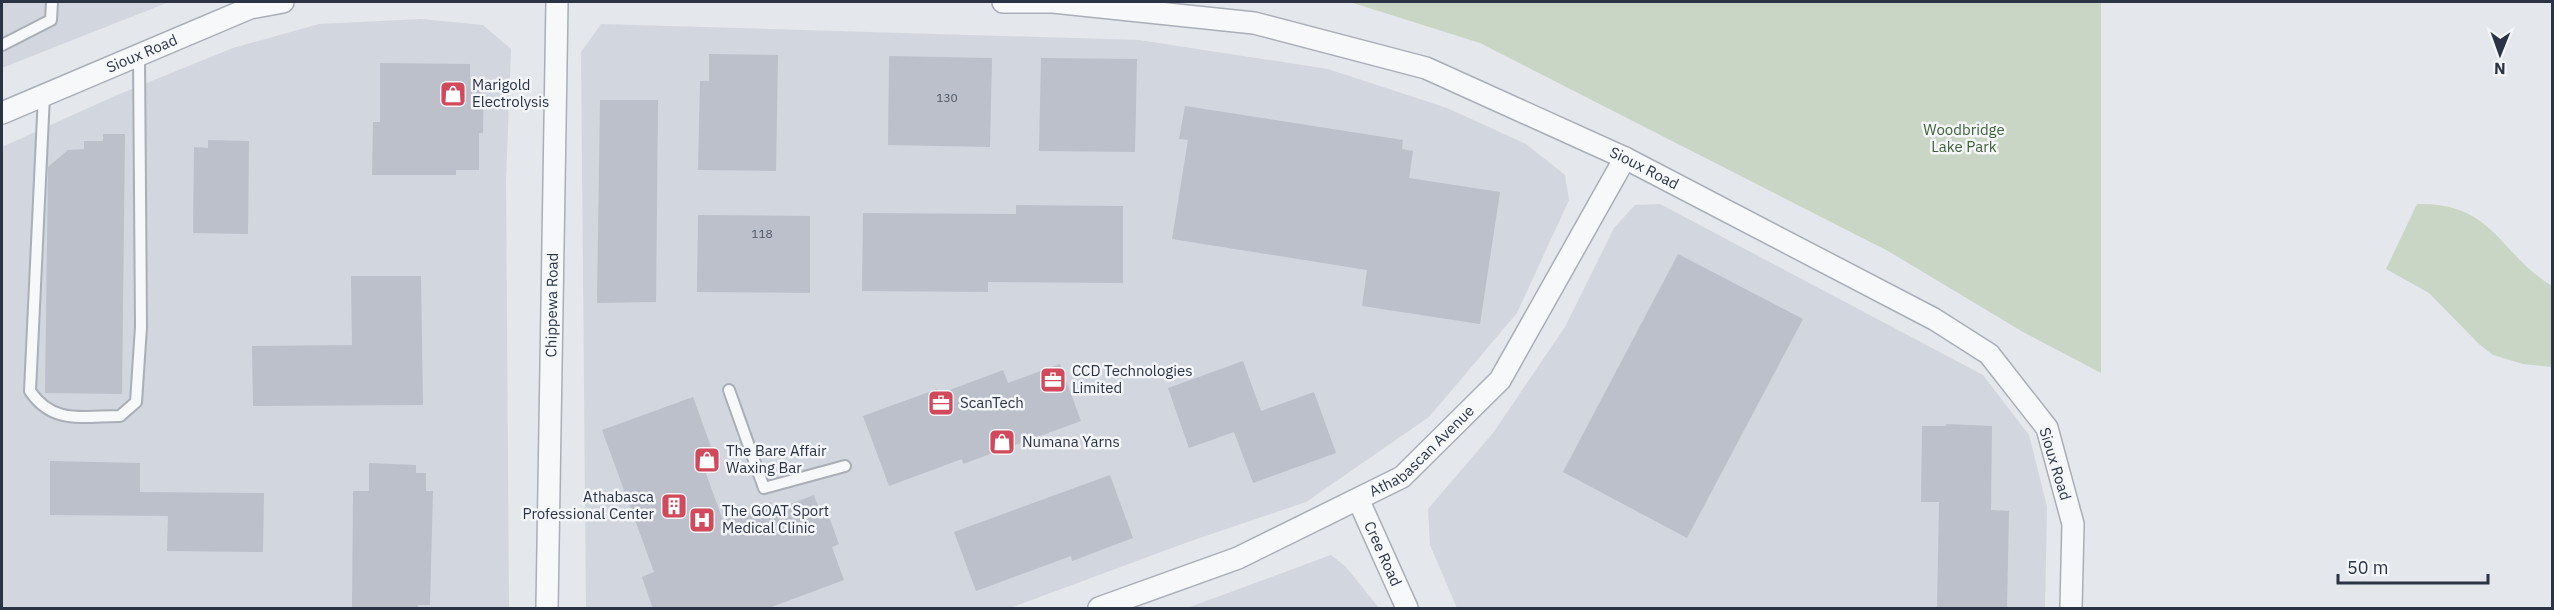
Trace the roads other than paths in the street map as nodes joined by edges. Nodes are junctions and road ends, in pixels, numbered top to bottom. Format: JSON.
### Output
{"nodes":[{"id":1,"x":52,"y":2,"type":"edge"},
{"id":2,"x":284,"y":2,"type":"edge"},
{"id":3,"x":557,"y":2,"type":"edge"},
{"id":4,"x":1004,"y":2,"type":"edge"},
{"id":5,"x":2,"y":45,"type":"edge"},
{"id":6,"x":139,"y":55,"type":"junction"},
{"id":7,"x":44,"y":95,"type":"junction"},
{"id":8,"x":2,"y":112,"type":"edge"},
{"id":9,"x":1626,"y":158,"type":"junction"},
{"id":10,"x":729,"y":390,"type":"dead end"},
{"id":11,"x":845,"y":466,"type":"dead end"},
{"id":12,"x":1358,"y":499,"type":"junction"},
{"id":13,"x":547,"y":609,"type":"edge"},
{"id":14,"x":1098,"y":609,"type":"edge"},
{"id":15,"x":1407,"y":609,"type":"edge"},
{"id":16,"x":2071,"y":609,"type":"edge"}],
"edges":[{"from":1,"to":5,"type":"lane"},
{"from":2,"to":6,"type":"street","name":"Sioux Road"},
{"from":3,"to":13,"type":"street","name":"Chippewa Road"},
{"from":4,"to":9,"type":"street","name":"Sioux Road"},
{"from":6,"to":7,"type":"street","name":"Sioux Road"},
{"from":6,"to":7,"type":"lane"},
{"from":7,"to":8,"type":"street","name":"Sioux Road"},
{"from":9,"to":12,"type":"street","name":"Athabascan Avenue"},
{"from":9,"to":16,"type":"street","name":"Sioux Road"},
{"from":10,"to":11,"type":"lane"},
{"from":12,"to":14,"type":"street","name":"Athabascan Avenue"},
{"from":12,"to":15,"type":"street","name":"Cree Road"}]}
